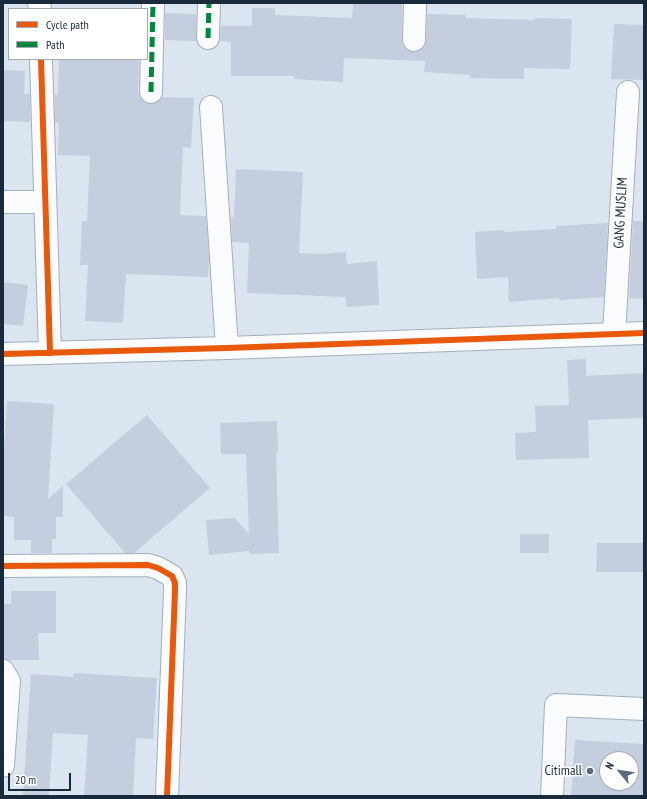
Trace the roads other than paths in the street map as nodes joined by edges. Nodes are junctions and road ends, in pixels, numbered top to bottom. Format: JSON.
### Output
{"nodes":[{"id":1,"x":153,"y":3,"type":"edge"},
{"id":2,"x":209,"y":3,"type":"edge"},
{"id":3,"x":415,"y":3,"type":"edge"},
{"id":4,"x":208,"y":38,"type":"dead end"},
{"id":5,"x":414,"y":40,"type":"dead end"},
{"id":6,"x":41,"y":60,"type":"edge"},
{"id":7,"x":151,"y":92,"type":"dead end"},
{"id":8,"x":628,"y":92,"type":"dead end"},
{"id":9,"x":211,"y":107,"type":"dead end"},
{"id":10,"x":3,"y":202,"type":"edge"},
{"id":11,"x":44,"y":202,"type":"junction"},
{"id":12,"x":644,"y":333,"type":"edge"},
{"id":13,"x":614,"y":334,"type":"junction"},
{"id":14,"x":226,"y":348,"type":"junction"},
{"id":15,"x":50,"y":353,"type":"junction"},
{"id":16,"x":3,"y":354,"type":"edge"},
{"id":17,"x":3,"y":566,"type":"edge"},
{"id":18,"x":3,"y":671,"type":"edge"},
{"id":19,"x":644,"y":709,"type":"edge"},
{"id":20,"x":3,"y":766,"type":"edge"},
{"id":21,"x":167,"y":796,"type":"edge"},
{"id":22,"x":552,"y":796,"type":"edge"}],
"edges":[{"from":1,"to":7,"type":"street"},
{"from":2,"to":4,"type":"street"},
{"from":3,"to":5,"type":"street"},
{"from":6,"to":11,"type":"street"},
{"from":8,"to":13,"type":"street","name":"GANG MUSLIM"},
{"from":9,"to":14,"type":"street"},
{"from":10,"to":11,"type":"street"},
{"from":11,"to":15,"type":"street"},
{"from":12,"to":13,"type":"street"},
{"from":13,"to":14,"type":"street"},
{"from":14,"to":15,"type":"street"},
{"from":15,"to":16,"type":"street"},
{"from":17,"to":21,"type":"street"},
{"from":18,"to":20,"type":"street"},
{"from":19,"to":22,"type":"street"}]}
